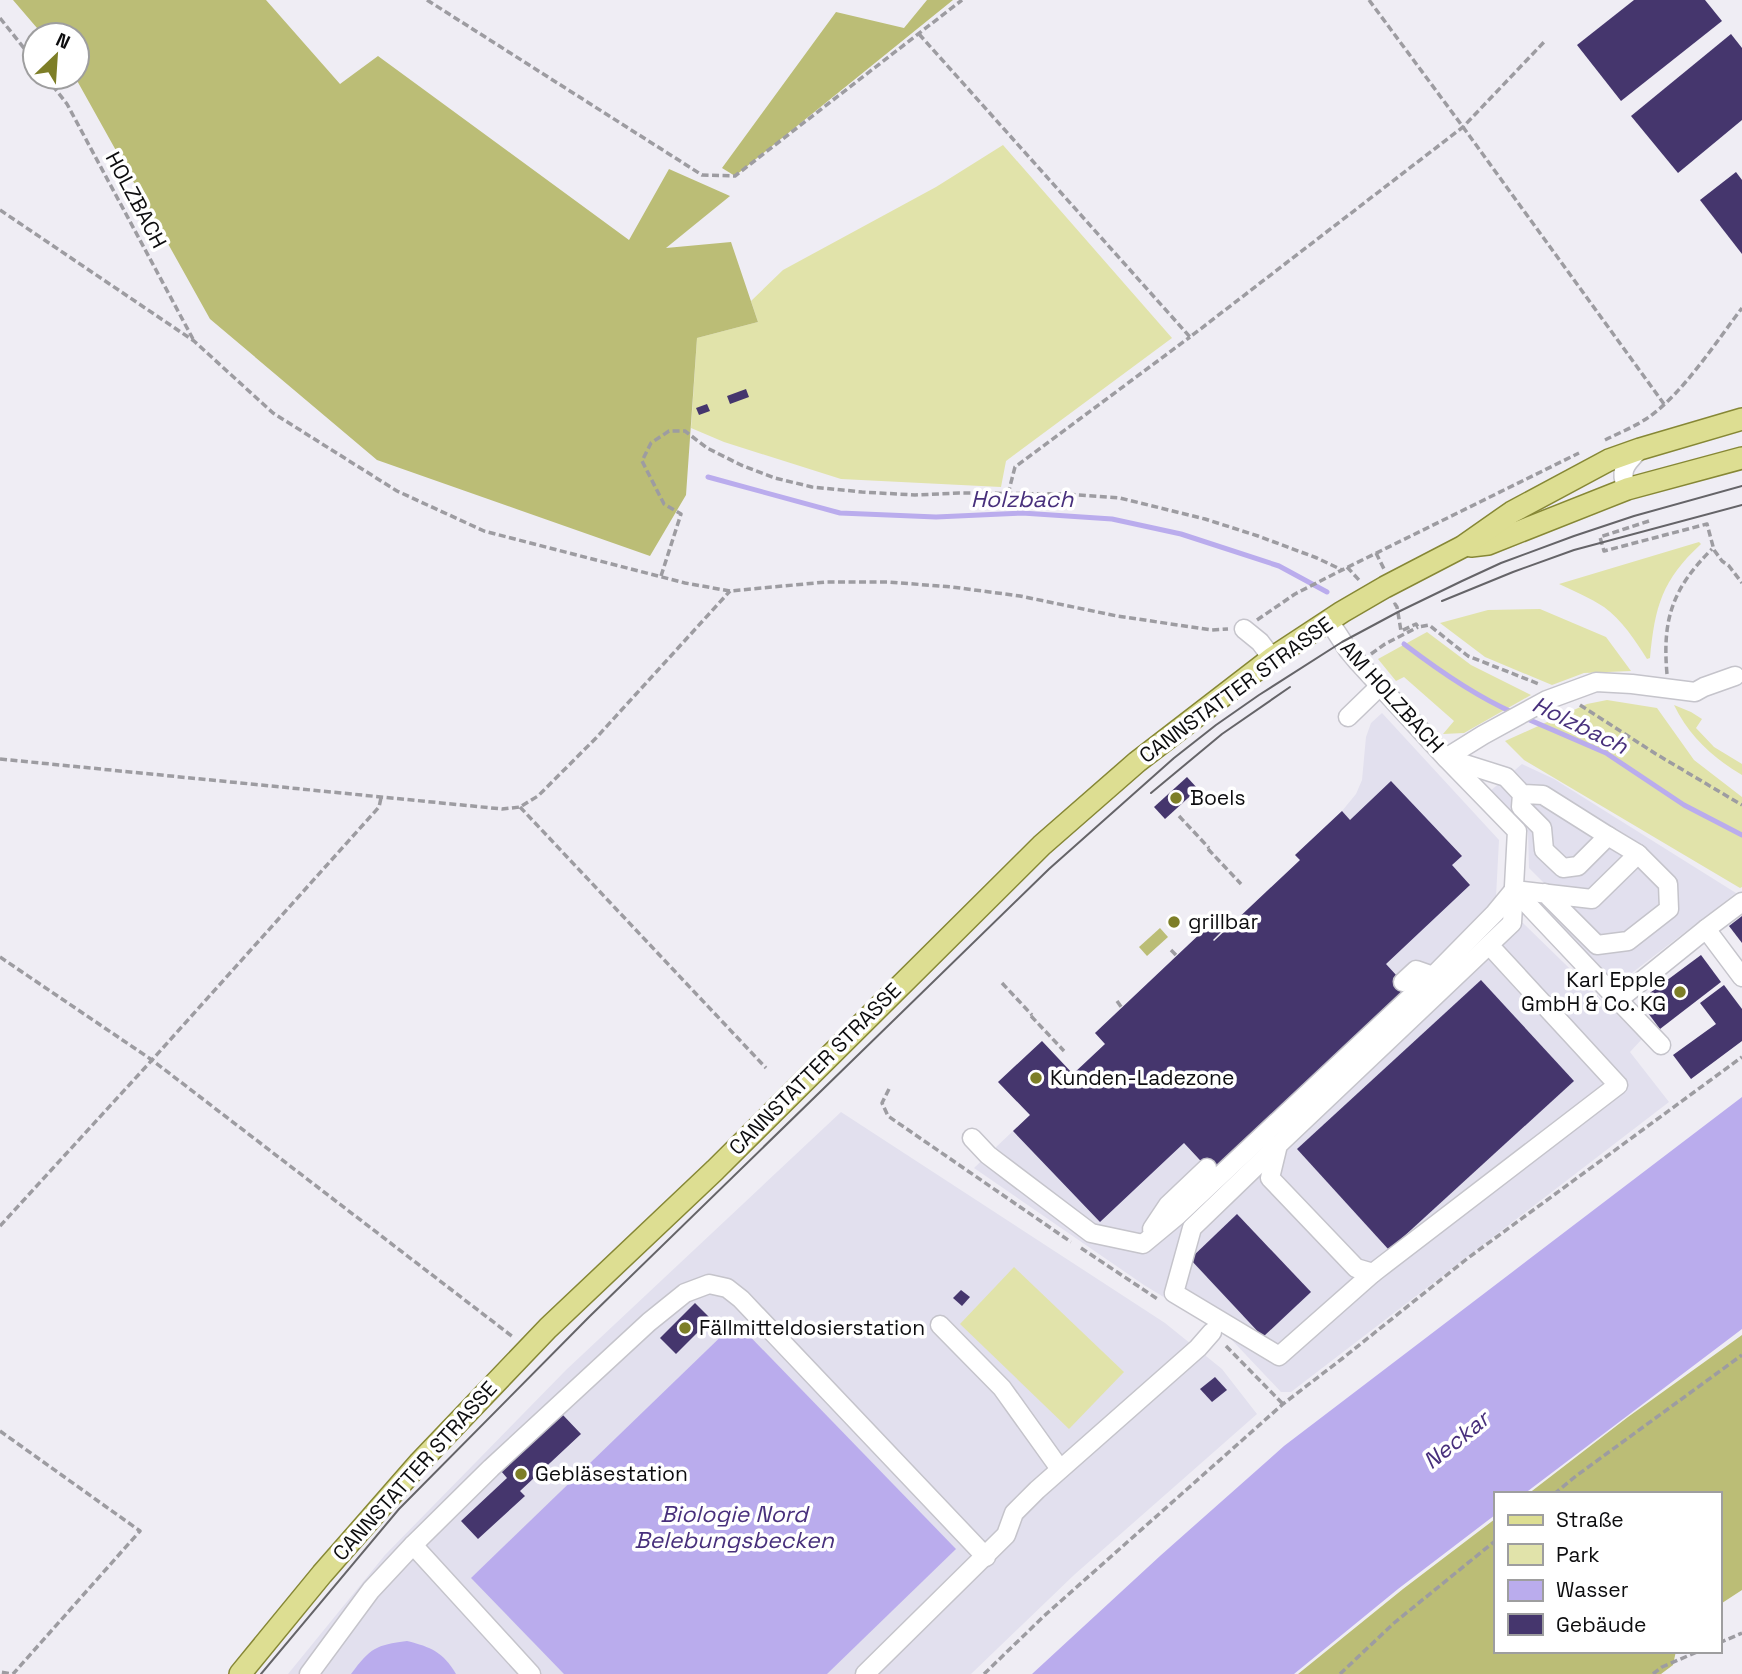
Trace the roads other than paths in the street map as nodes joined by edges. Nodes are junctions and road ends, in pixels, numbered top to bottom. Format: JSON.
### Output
{"nodes":[{"id":1,"x":1742,"y":419,"type":"edge"},
{"id":2,"x":1640,"y":449,"type":"junction"},
{"id":3,"x":1742,"y":458,"type":"edge"},
{"id":4,"x":1627,"y":489,"type":"junction"},
{"id":5,"x":1462,"y":547,"type":"junction"},
{"id":6,"x":1329,"y":621,"type":"junction"},
{"id":7,"x":1244,"y":629,"type":"road end"},
{"id":8,"x":1272,"y":658,"type":"junction"},
{"id":9,"x":1735,"y":676,"type":"dead end"},
{"id":10,"x":1380,"y":686,"type":"junction"},
{"id":11,"x":1348,"y":717,"type":"dead end"},
{"id":12,"x":1446,"y":758,"type":"junction"},
{"id":13,"x":1522,"y":794,"type":"junction"},
{"id":14,"x":1608,"y":836,"type":"junction"},
{"id":15,"x":1638,"y":854,"type":"junction"},
{"id":16,"x":1514,"y":890,"type":"junction"},
{"id":17,"x":1545,"y":893,"type":"junction"},
{"id":18,"x":1742,"y":902,"type":"edge"},
{"id":19,"x":1706,"y":929,"type":"junction"},
{"id":20,"x":1490,"y":946,"type":"junction"},
{"id":21,"x":1433,"y":976,"type":"junction"},
{"id":22,"x":1742,"y":977,"type":"edge"},
{"id":23,"x":1403,"y":982,"type":"dead end"},
{"id":24,"x":1618,"y":1000,"type":"junction"},
{"id":25,"x":1661,"y":1045,"type":"dead end"},
{"id":26,"x":972,"y":1138,"type":"dead end"},
{"id":27,"x":1278,"y":1145,"type":"junction"},
{"id":28,"x":1207,"y":1168,"type":"dead end"},
{"id":29,"x":1143,"y":1244,"type":"junction"},
{"id":30,"x":1373,"y":1273,"type":"junction"},
{"id":31,"x":940,"y":1325,"type":"dead end"},
{"id":32,"x":1212,"y":1332,"type":"dead end"},
{"id":33,"x":1060,"y":1469,"type":"junction"},
{"id":34,"x":413,"y":1545,"type":"junction"},
{"id":35,"x":986,"y":1557,"type":"junction"},
{"id":36,"x":240,"y":1674,"type":"edge"},
{"id":37,"x":309,"y":1674,"type":"edge"},
{"id":38,"x":531,"y":1674,"type":"edge"},
{"id":39,"x":865,"y":1674,"type":"edge"}],
"edges":[{"from":1,"to":2,"type":"main road","name":"CANNSTATTER STRASSE"},
{"from":2,"to":4,"type":"lane"},
{"from":2,"to":5,"type":"main road","name":"CANNSTATTER STRASSE"},
{"from":3,"to":4,"type":"main road","name":"CANNSTATTER STRASSE"},
{"from":4,"to":5,"type":"main road","name":"CANNSTATTER STRASSE"},
{"from":5,"to":6,"type":"main road","name":"CANNSTATTER STRASSE"},
{"from":6,"to":8,"type":"main road","name":"CANNSTATTER STRASSE"},
{"from":6,"to":10,"type":"lane","name":"AM HOLZBACH"},
{"from":7,"to":8,"type":"lane"},
{"from":8,"to":36,"type":"main road","name":"CANNSTATTER STRASSE"},
{"from":9,"to":12,"type":"lane","name":"AM HOLZBACH"},
{"from":10,"to":11,"type":"lane"},
{"from":10,"to":12,"type":"lane","name":"AM HOLZBACH"},
{"from":12,"to":13,"type":"lane"},
{"from":12,"to":16,"type":"lane"},
{"from":13,"to":14,"type":"lane"},
{"from":13,"to":14,"type":"lane"},
{"from":14,"to":15,"type":"lane"},
{"from":15,"to":17,"type":"lane"},
{"from":15,"to":17,"type":"lane"},
{"from":16,"to":17,"type":"lane"},
{"from":16,"to":20,"type":"lane"},
{"from":16,"to":21,"type":"lane"},
{"from":16,"to":24,"type":"lane"},
{"from":18,"to":19,"type":"lane"},
{"from":19,"to":22,"type":"lane"},
{"from":19,"to":24,"type":"lane"},
{"from":20,"to":27,"type":"lane"},
{"from":20,"to":30,"type":"lane"},
{"from":21,"to":23,"type":"lane"},
{"from":21,"to":29,"type":"lane"},
{"from":24,"to":25,"type":"lane"},
{"from":26,"to":29,"type":"lane"},
{"from":27,"to":30,"type":"lane"},
{"from":27,"to":30,"type":"lane"},
{"from":28,"to":29,"type":"lane"},
{"from":31,"to":33,"type":"lane"},
{"from":32,"to":33,"type":"lane"},
{"from":33,"to":35,"type":"lane"},
{"from":34,"to":35,"type":"lane"},
{"from":34,"to":37,"type":"lane"},
{"from":34,"to":38,"type":"lane"},
{"from":35,"to":39,"type":"lane"}]}
